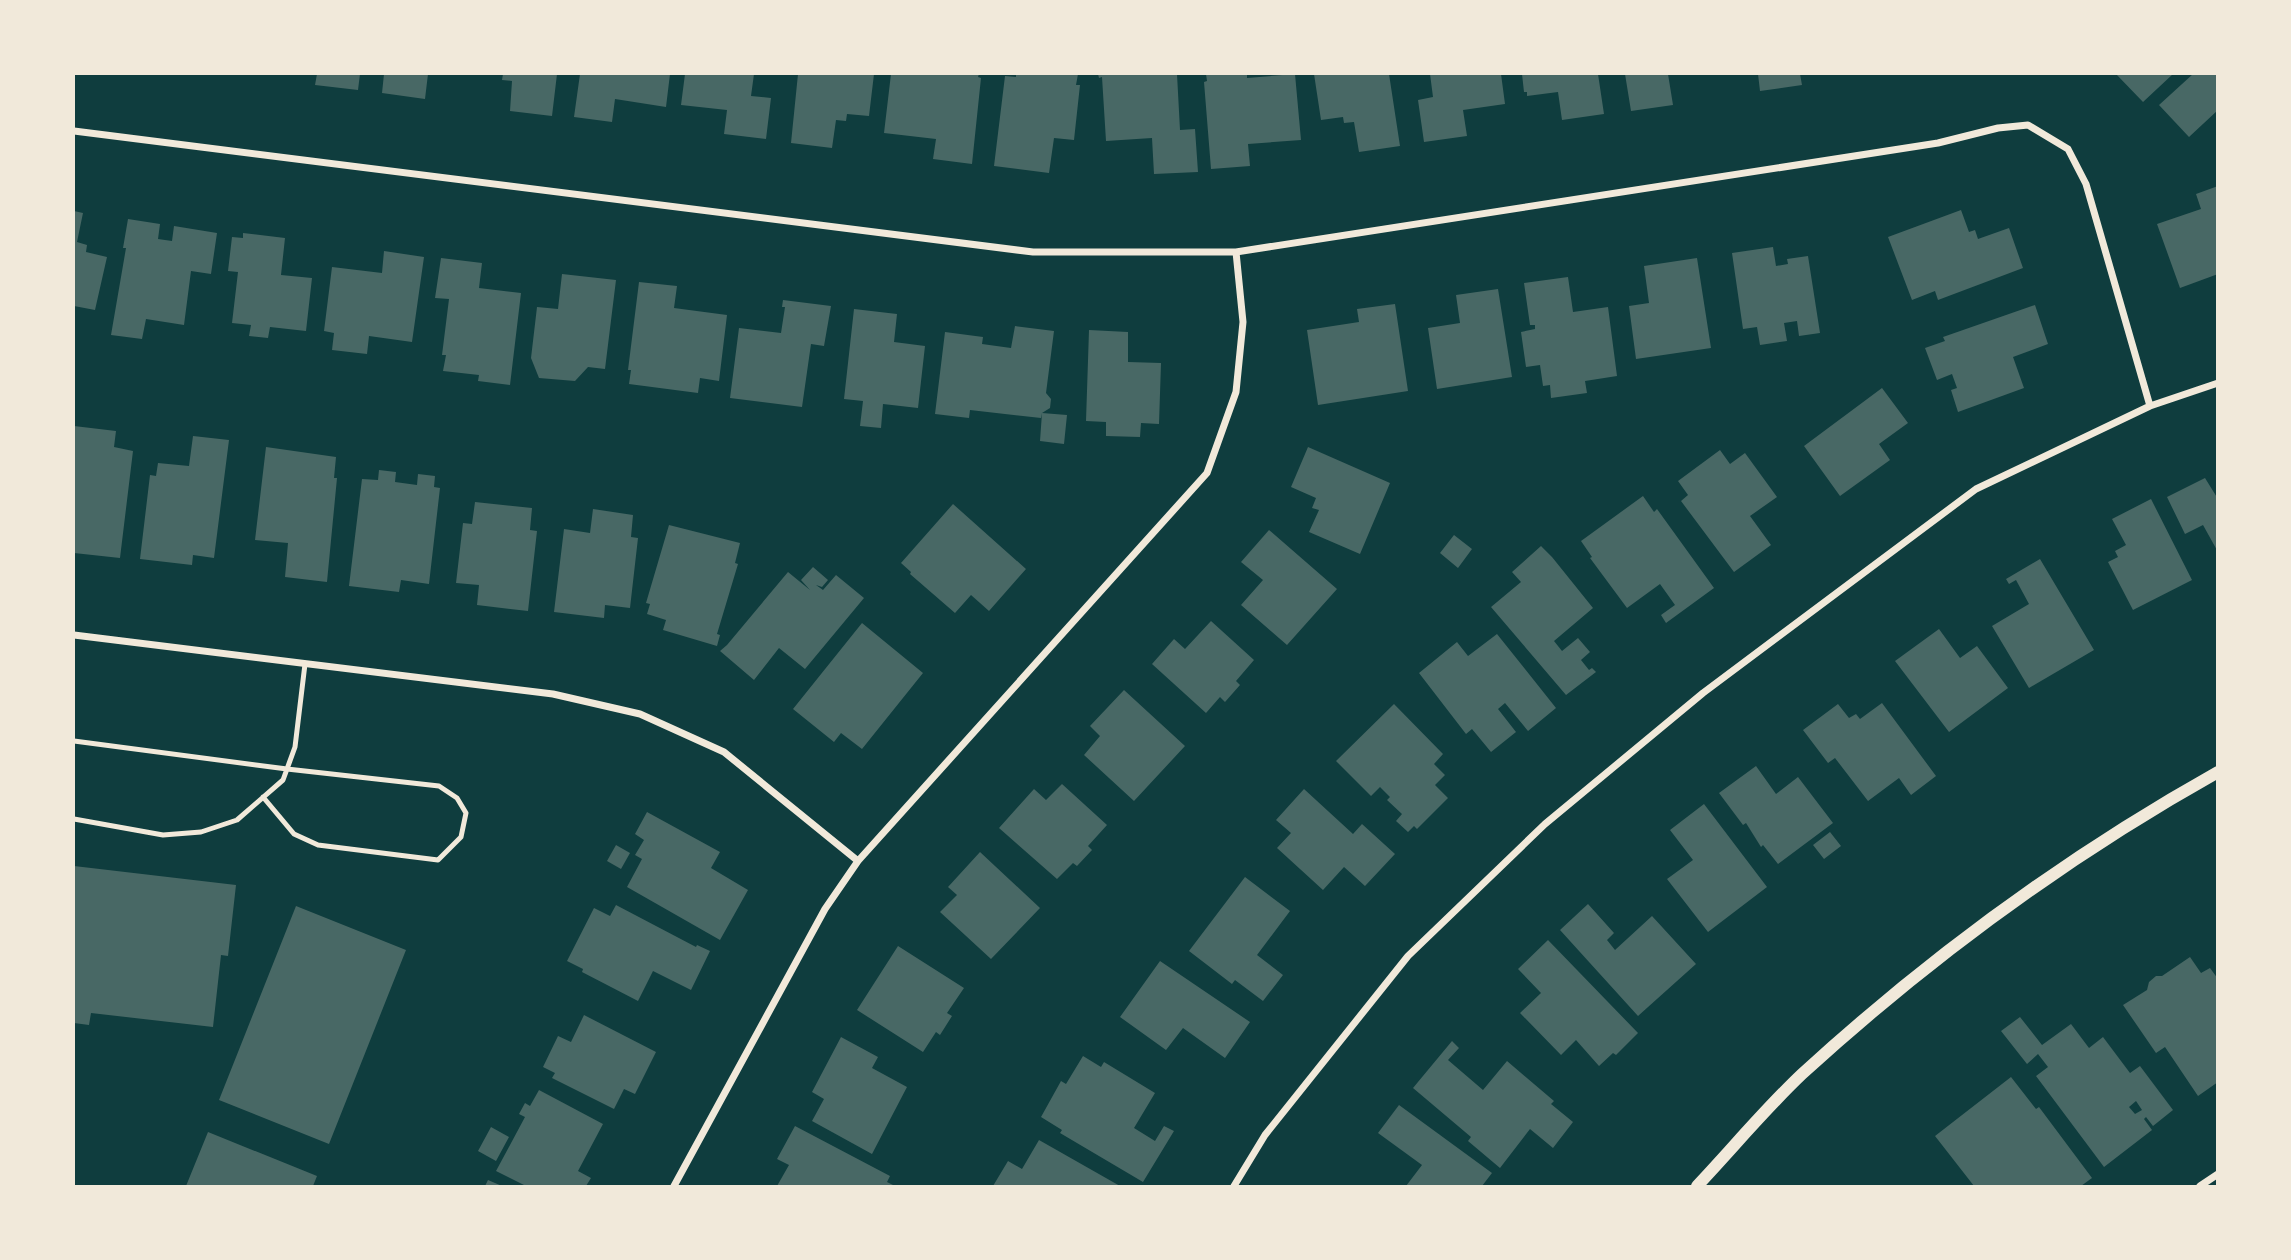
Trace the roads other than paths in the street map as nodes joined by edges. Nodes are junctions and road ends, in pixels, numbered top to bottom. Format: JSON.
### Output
{"nodes":[{"id":1,"x":74,"y":131,"type":"edge"},
{"id":2,"x":1236,"y":252,"type":"junction"},
{"id":3,"x":2217,"y":383,"type":"edge"},
{"id":4,"x":2150,"y":406,"type":"junction"},
{"id":5,"x":74,"y":635,"type":"edge"},
{"id":6,"x":305,"y":663,"type":"junction"},
{"id":7,"x":74,"y":741,"type":"edge"},
{"id":8,"x":287,"y":769,"type":"junction"},
{"id":9,"x":2217,"y":772,"type":"edge"},
{"id":10,"x":263,"y":797,"type":"junction"},
{"id":11,"x":74,"y":819,"type":"edge"},
{"id":12,"x":858,"y":861,"type":"junction"},
{"id":13,"x":2217,"y":1174,"type":"edge"},
{"id":14,"x":674,"y":1186,"type":"edge"},
{"id":15,"x":1234,"y":1186,"type":"edge"},
{"id":16,"x":1697,"y":1186,"type":"edge"},
{"id":17,"x":2200,"y":1186,"type":"edge"}],
"edges":[{"from":1,"to":2,"type":"street"},
{"from":2,"to":4,"type":"street"},
{"from":2,"to":12,"type":"street"},
{"from":3,"to":4,"type":"street"},
{"from":4,"to":15,"type":"street"},
{"from":5,"to":6,"type":"street"},
{"from":6,"to":8,"type":"lane"},
{"from":6,"to":12,"type":"street"},
{"from":7,"to":8,"type":"lane"},
{"from":8,"to":10,"type":"lane"},
{"from":8,"to":10,"type":"lane"},
{"from":9,"to":16,"type":"street"},
{"from":10,"to":11,"type":"lane"},
{"from":12,"to":14,"type":"street"},
{"from":13,"to":17,"type":"street"}]}
